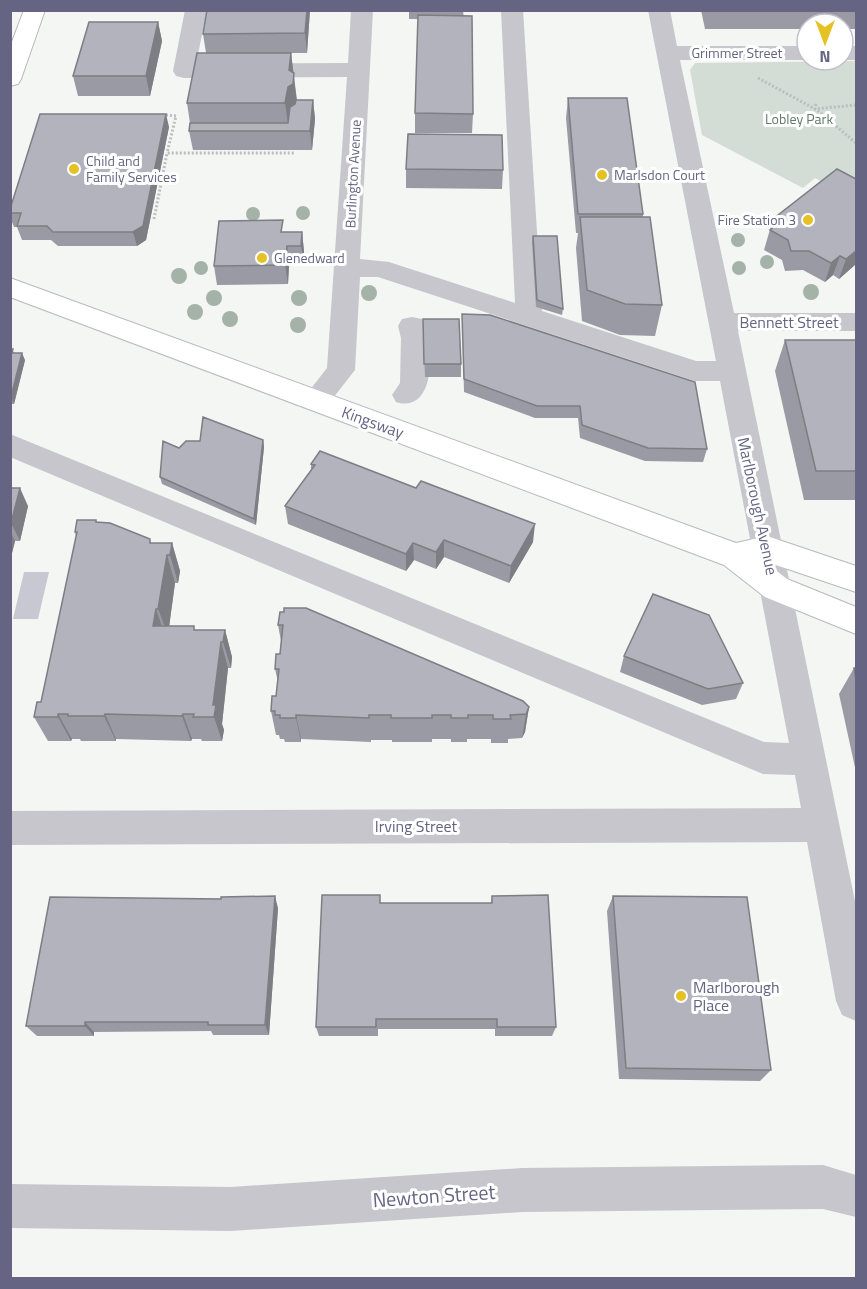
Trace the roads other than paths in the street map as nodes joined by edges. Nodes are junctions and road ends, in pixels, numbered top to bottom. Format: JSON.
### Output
{"nodes":[{"id":1,"x":35,"y":10,"type":"edge"},
{"id":2,"x":196,"y":10,"type":"edge"},
{"id":3,"x":362,"y":10,"type":"edge"},
{"id":4,"x":512,"y":10,"type":"edge"},
{"id":5,"x":659,"y":10,"type":"edge"},
{"id":6,"x":17,"y":45,"type":"edge"},
{"id":7,"x":667,"y":53,"type":"junction"},
{"id":8,"x":795,"y":53,"type":"edge"},
{"id":9,"x":358,"y":70,"type":"junction"},
{"id":10,"x":10,"y":79,"type":"edge"},
{"id":11,"x":348,"y":268,"type":"junction"},
{"id":12,"x":10,"y":287,"type":"edge"},
{"id":13,"x":529,"y":317,"type":"junction"},
{"id":14,"x":721,"y":322,"type":"junction"},
{"id":15,"x":856,"y":322,"type":"edge"},
{"id":16,"x":412,"y":327,"type":"dead end"},
{"id":17,"x":730,"y":371,"type":"junction"},
{"id":18,"x":406,"y":394,"type":"dead end"},
{"id":19,"x":316,"y":400,"type":"junction"},
{"id":20,"x":10,"y":445,"type":"edge"},
{"id":21,"x":767,"y":548,"type":"junction"},
{"id":22,"x":735,"y":556,"type":"junction"},
{"id":23,"x":856,"y":579,"type":"edge"},
{"id":24,"x":776,"y":588,"type":"junction"},
{"id":25,"x":856,"y":621,"type":"edge"},
{"id":26,"x":809,"y":760,"type":"junction"},
{"id":27,"x":822,"y":825,"type":"junction"},
{"id":28,"x":10,"y":828,"type":"edge"},
{"id":29,"x":856,"y":1001,"type":"edge"},
{"id":30,"x":856,"y":1196,"type":"edge"},
{"id":31,"x":10,"y":1206,"type":"edge"}],
"edges":[{"from":1,"to":6,"type":"main road"},
{"from":2,"to":9,"type":"street"},
{"from":3,"to":9,"type":"street","name":"Burlington Avenue"},
{"from":4,"to":13,"type":"street"},
{"from":5,"to":7,"type":"street","name":"Marlborough Avenue"},
{"from":6,"to":10,"type":"main road"},
{"from":7,"to":8,"type":"street","name":"Grimmer Street"},
{"from":7,"to":14,"type":"street","name":"Marlborough Avenue"},
{"from":9,"to":11,"type":"street","name":"Burlington Avenue"},
{"from":11,"to":13,"type":"street"},
{"from":11,"to":19,"type":"street","name":"Burlington Avenue"},
{"from":12,"to":19,"type":"main road","name":"Kingsway"},
{"from":13,"to":17,"type":"street"},
{"from":14,"to":15,"type":"street","name":"Bennett Street"},
{"from":14,"to":17,"type":"street","name":"Marlborough Avenue"},
{"from":16,"to":18,"type":"street"},
{"from":17,"to":21,"type":"street","name":"Marlborough Avenue"},
{"from":19,"to":22,"type":"main road","name":"Kingsway"},
{"from":20,"to":26,"type":"street"},
{"from":21,"to":22,"type":"main road"},
{"from":21,"to":23,"type":"main road"},
{"from":21,"to":24,"type":"street","name":"Marlborough Avenue"},
{"from":22,"to":24,"type":"main road","name":"Kingsway"},
{"from":24,"to":25,"type":"main road","name":"Kingsway"},
{"from":24,"to":26,"type":"street","name":"Marlborough Avenue"},
{"from":26,"to":27,"type":"street","name":"Marlborough Avenue"},
{"from":27,"to":28,"type":"street","name":"Irving Street"},
{"from":27,"to":29,"type":"street","name":"Marlborough Avenue"},
{"from":30,"to":31,"type":"street","name":"Newton Street"}]}
